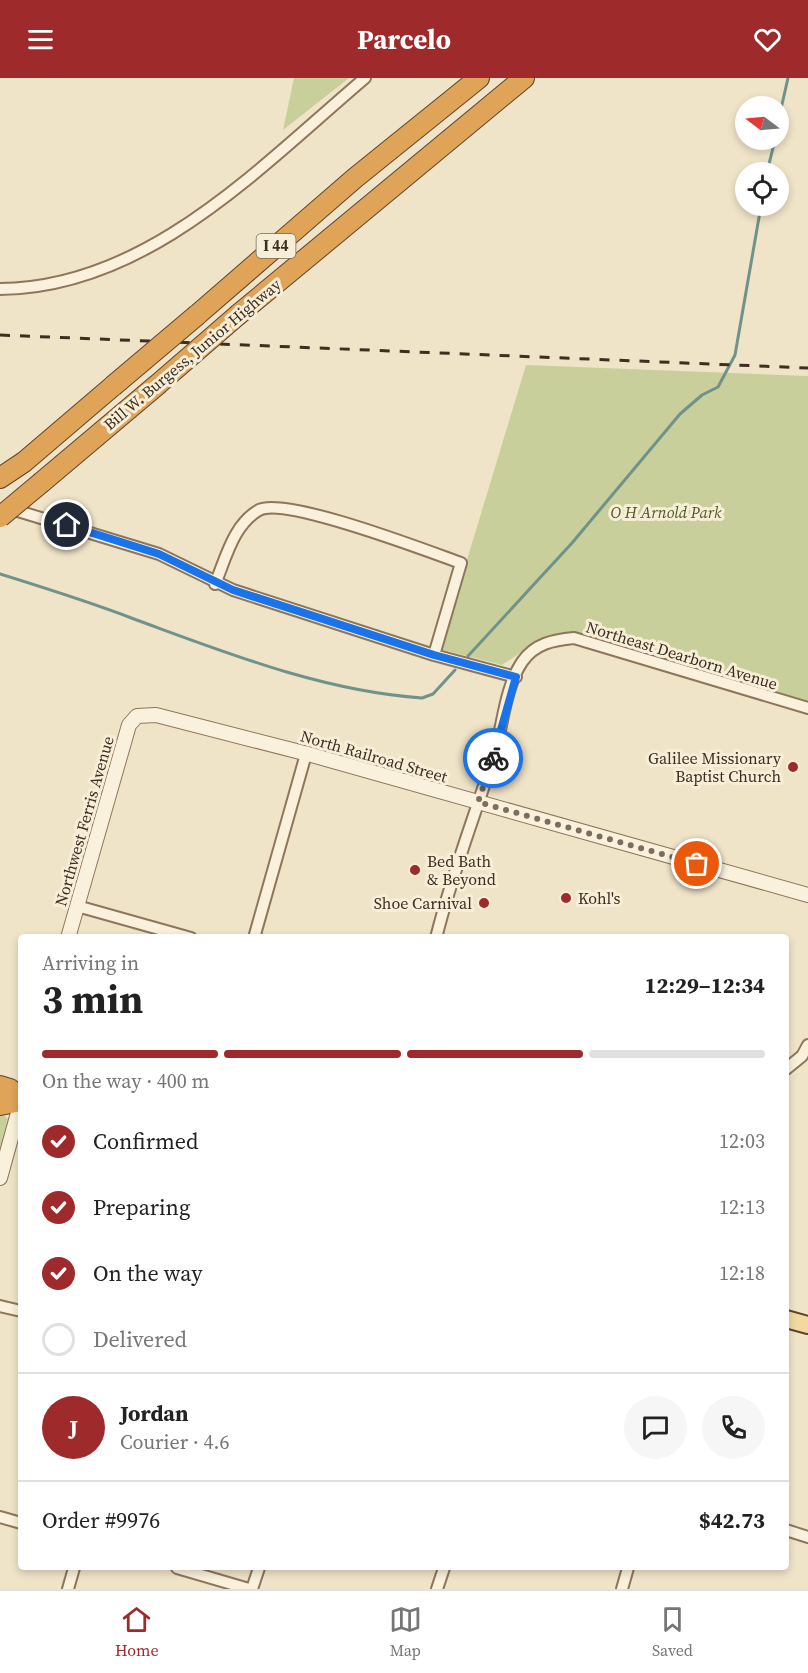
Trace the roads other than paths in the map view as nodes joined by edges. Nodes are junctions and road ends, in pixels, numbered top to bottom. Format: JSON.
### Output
{"nodes":[{"id":1,"x":365,"y":78,"type":"edge"},
{"id":2,"x":479,"y":78,"type":"edge"},
{"id":3,"x":524,"y":78,"type":"edge"},
{"id":4,"x":0,"y":290,"type":"edge"},
{"id":5,"x":0,"y":478,"type":"edge"},
{"id":6,"x":0,"y":505,"type":"edge"},
{"id":7,"x":0,"y":517,"type":"edge"},
{"id":8,"x":215,"y":584,"type":"junction"},
{"id":9,"x":434,"y":655,"type":"junction"},
{"id":10,"x":516,"y":677,"type":"junction"},
{"id":11,"x":808,"y":708,"type":"edge"},
{"id":12,"x":137,"y":716,"type":"joint"},
{"id":13,"x":306,"y":754,"type":"junction"},
{"id":14,"x":478,"y":802,"type":"junction"},
{"id":15,"x":808,"y":895,"type":"edge"},
{"id":16,"x":77,"y":906,"type":"junction"},
{"id":17,"x":69,"y":934,"type":"edge"},
{"id":18,"x":177,"y":934,"type":"edge"},
{"id":19,"x":255,"y":934,"type":"edge"},
{"id":20,"x":437,"y":934,"type":"edge"},
{"id":21,"x":808,"y":1045,"type":"edge"},
{"id":22,"x":789,"y":1067,"type":"edge"},
{"id":23,"x":0,"y":1086,"type":"edge"},
{"id":24,"x":18,"y":1098,"type":"edge"},
{"id":25,"x":18,"y":1102,"type":"edge"},
{"id":26,"x":0,"y":1105,"type":"edge"},
{"id":27,"x":18,"y":1112,"type":"edge"},
{"id":28,"x":0,"y":1178,"type":"edge"},
{"id":29,"x":0,"y":1306,"type":"edge"},
{"id":30,"x":18,"y":1310,"type":"edge"},
{"id":31,"x":789,"y":1319,"type":"edge"},
{"id":32,"x":808,"y":1325,"type":"edge"},
{"id":33,"x":0,"y":1517,"type":"edge"},
{"id":34,"x":18,"y":1522,"type":"edge"},
{"id":35,"x":789,"y":1531,"type":"edge"},
{"id":36,"x":808,"y":1537,"type":"edge"},
{"id":37,"x":73,"y":1570,"type":"edge"},
{"id":38,"x":184,"y":1570,"type":"edge"},
{"id":39,"x":258,"y":1570,"type":"edge"},
{"id":40,"x":443,"y":1570,"type":"edge"},
{"id":41,"x":627,"y":1570,"type":"edge"},
{"id":42,"x":68,"y":1589,"type":"edge"},
{"id":43,"x":250,"y":1589,"type":"edge"},
{"id":44,"x":437,"y":1589,"type":"edge"},
{"id":45,"x":621,"y":1589,"type":"edge"}],
"edges":[{"from":1,"to":4,"type":"street"},
{"from":2,"to":5,"type":"highway","name":"Bill W. Burgess, Junior Highway","number":"I 44","bridge":true},
{"from":3,"to":7,"type":"highway","name":"Bill W. Burgess, Junior Highway","number":"I 44","bridge":true},
{"from":6,"to":8,"type":"street"},
{"from":8,"to":9,"type":"street"},
{"from":8,"to":9,"type":"street"},
{"from":9,"to":10,"type":"street"},
{"from":10,"to":11,"type":"street","name":"Northeast Dearborn Avenue"},
{"from":10,"to":14,"type":"street","name":"Northeast Dearborn Avenue"},
{"from":12,"to":13,"type":"street","name":"North Railroad Street"},
{"from":12,"to":16,"type":"street","name":"Northwest Ferris Avenue"},
{"from":13,"to":14,"type":"street","name":"North Railroad Street"},
{"from":13,"to":19,"type":"street"},
{"from":14,"to":15,"type":"street","name":"North Railroad Street"},
{"from":14,"to":20,"type":"street","name":"Northeast Dearborn Avenue"},
{"from":16,"to":17,"type":"street","name":"Northwest Ferris Avenue"},
{"from":16,"to":18,"type":"street"},
{"from":21,"to":22,"type":"street"},
{"from":23,"to":24,"type":"highway"},
{"from":25,"to":26,"type":"highway"},
{"from":27,"to":28,"type":"street"},
{"from":29,"to":30,"type":"street"},
{"from":31,"to":32,"type":"main road"},
{"from":33,"to":34,"type":"street"},
{"from":35,"to":36,"type":"street"},
{"from":37,"to":42,"type":"street"},
{"from":38,"to":43,"type":"street"},
{"from":39,"to":43,"type":"street"},
{"from":40,"to":44,"type":"street"},
{"from":41,"to":45,"type":"street"}]}
